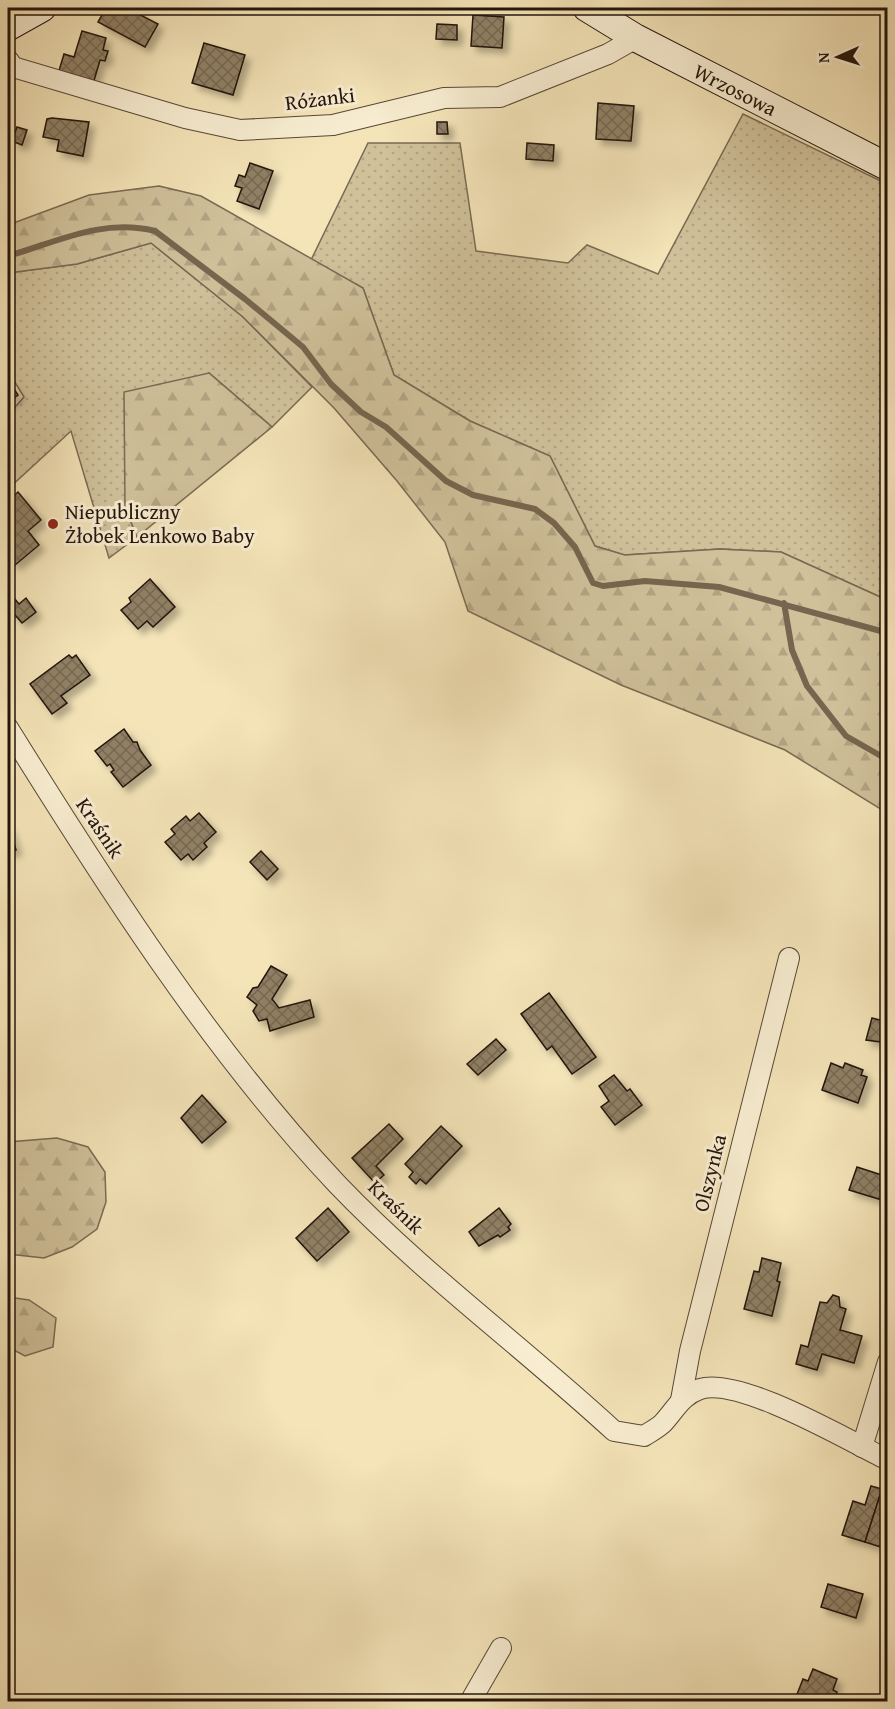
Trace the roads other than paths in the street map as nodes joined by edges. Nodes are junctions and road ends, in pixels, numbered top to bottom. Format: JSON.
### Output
{"nodes":[{"id":1,"x":42,"y":8,"type":"edge"},
{"id":2,"x":586,"y":8,"type":"edge"},
{"id":3,"x":8,"y":27,"type":"edge"},
{"id":4,"x":636,"y":38,"type":"junction"},
{"id":5,"x":8,"y":60,"type":"edge"},
{"id":6,"x":888,"y":167,"type":"edge"},
{"id":7,"x":8,"y":728,"type":"edge"},
{"id":8,"x":789,"y":958,"type":"dead end"},
{"id":9,"x":888,"y":1362,"type":"edge"},
{"id":10,"x":681,"y":1400,"type":"junction"},
{"id":11,"x":862,"y":1447,"type":"junction"},
{"id":12,"x":888,"y":1460,"type":"edge"},
{"id":13,"x":501,"y":1648,"type":"dead end"},
{"id":14,"x":470,"y":1701,"type":"edge"}],
"edges":[{"from":1,"to":3,"type":"street"},
{"from":2,"to":4,"type":"street","name":"Wrzosowa"},
{"from":4,"to":5,"type":"street","name":"Różanki"},
{"from":4,"to":6,"type":"street","name":"Wrzosowa"},
{"from":7,"to":10,"type":"street","name":"Kraśnik"},
{"from":8,"to":10,"type":"street","name":"Olszynka"},
{"from":9,"to":11,"type":"street"},
{"from":10,"to":11,"type":"street","name":"Kraśnik"},
{"from":11,"to":12,"type":"street","name":"Kraśnik"},
{"from":13,"to":14,"type":"street"}]}
